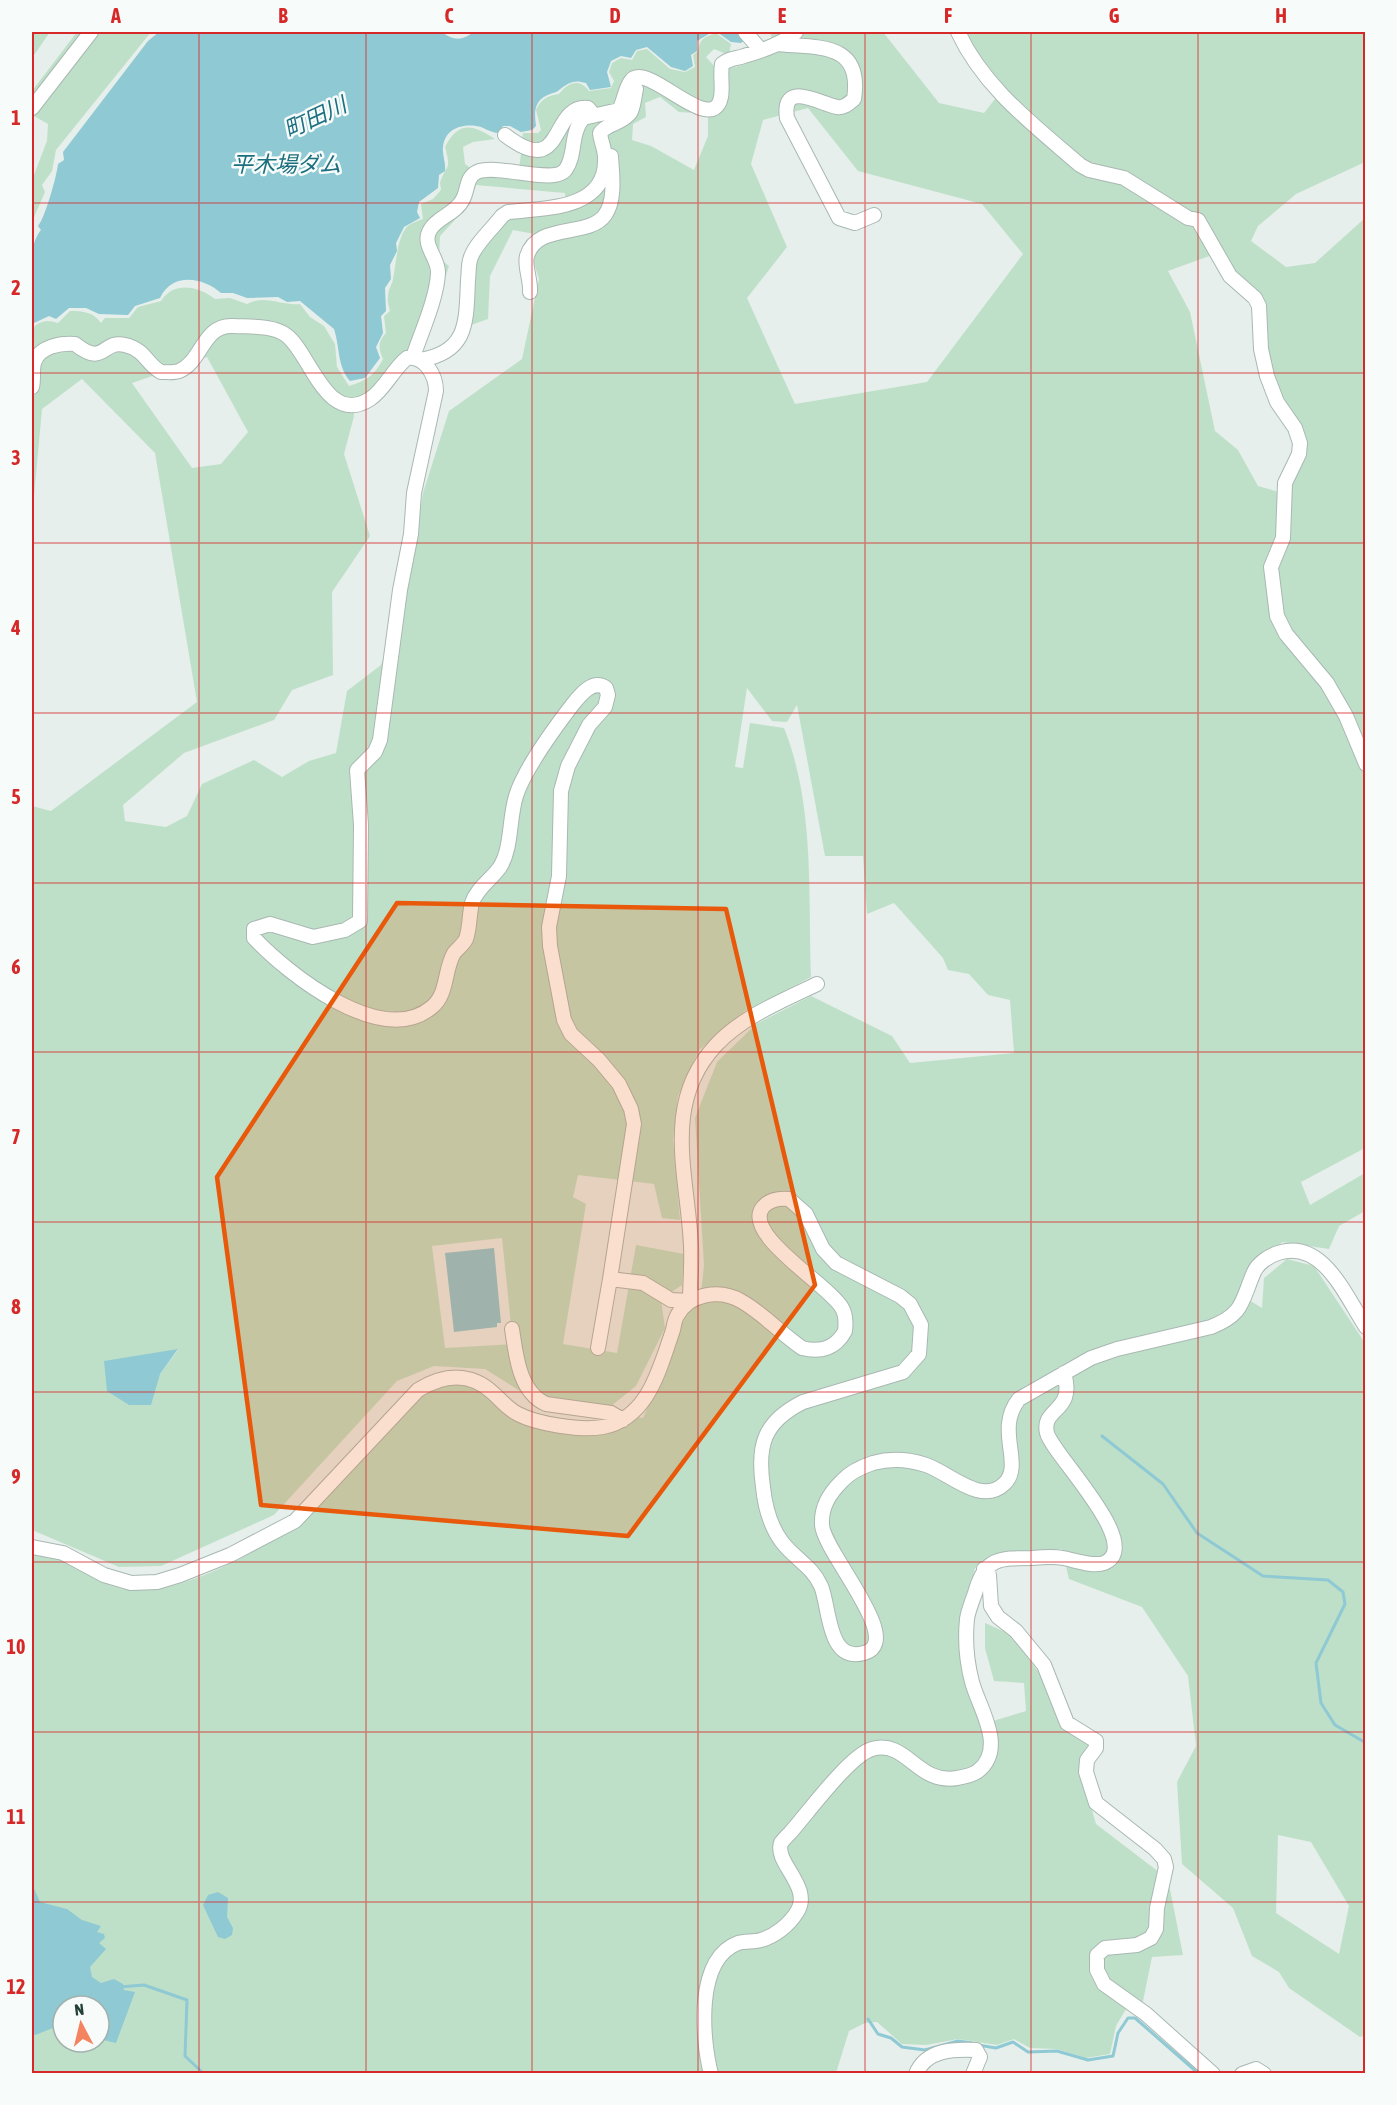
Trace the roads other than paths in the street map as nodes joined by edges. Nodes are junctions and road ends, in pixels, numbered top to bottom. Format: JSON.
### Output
{"nodes":[{"id":1,"x":90,"y":32,"type":"edge"},
{"id":2,"x":745,"y":32,"type":"edge"},
{"id":3,"x":796,"y":32,"type":"edge"},
{"id":4,"x":957,"y":32,"type":"edge"},
{"id":5,"x":776,"y":44,"type":"junction"},
{"id":6,"x":760,"y":49,"type":"junction"},
{"id":7,"x":644,"y":77,"type":"junction"},
{"id":8,"x":32,"y":108,"type":"edge"},
{"id":9,"x":593,"y":114,"type":"junction"},
{"id":10,"x":505,"y":135,"type":"dead end"},
{"id":11,"x":604,"y":150,"type":"junction"},
{"id":12,"x":874,"y":215,"type":"dead end"},
{"id":13,"x":530,"y":292,"type":"dead end"},
{"id":14,"x":416,"y":358,"type":"junction"},
{"id":15,"x":32,"y":387,"type":"edge"},
{"id":16,"x":1365,"y":764,"type":"edge"},
{"id":17,"x":817,"y":984,"type":"dead end"},
{"id":18,"x":610,"y":1279,"type":"junction"},
{"id":19,"x":690,"y":1301,"type":"junction"},
{"id":20,"x":1365,"y":1327,"type":"edge"},
{"id":21,"x":512,"y":1329,"type":"dead end"},
{"id":22,"x":598,"y":1348,"type":"dead end"},
{"id":23,"x":1064,"y":1373,"type":"junction"},
{"id":24,"x":623,"y":1420,"type":"junction"},
{"id":25,"x":32,"y":1548,"type":"edge"},
{"id":26,"x":984,"y":1569,"type":"junction"},
{"id":27,"x":711,"y":2073,"type":"edge"},
{"id":28,"x":916,"y":2073,"type":"edge"},
{"id":29,"x":973,"y":2073,"type":"edge"},
{"id":30,"x":1213,"y":2073,"type":"edge"},
{"id":31,"x":1242,"y":2073,"type":"edge"},
{"id":32,"x":1264,"y":2073,"type":"edge"}],
"edges":[{"from":1,"to":8,"type":"street"},
{"from":2,"to":6,"type":"street"},
{"from":3,"to":5,"type":"street"},
{"from":4,"to":16,"type":"street"},
{"from":5,"to":6,"type":"street"},
{"from":5,"to":12,"type":"street"},
{"from":6,"to":7,"type":"street"},
{"from":7,"to":9,"type":"street"},
{"from":7,"to":11,"type":"street"},
{"from":9,"to":10,"type":"street"},
{"from":9,"to":14,"type":"street"},
{"from":11,"to":13,"type":"street"},
{"from":11,"to":14,"type":"street"},
{"from":14,"to":15,"type":"street"},
{"from":14,"to":18,"type":"street"},
{"from":17,"to":19,"type":"street"},
{"from":18,"to":19,"type":"street"},
{"from":18,"to":22,"type":"street"},
{"from":19,"to":23,"type":"street"},
{"from":19,"to":24,"type":"street"},
{"from":20,"to":23,"type":"street"},
{"from":21,"to":24,"type":"street"},
{"from":23,"to":26,"type":"street"},
{"from":24,"to":25,"type":"street"},
{"from":26,"to":27,"type":"street"},
{"from":26,"to":30,"type":"street"},
{"from":28,"to":29,"type":"street"},
{"from":31,"to":32,"type":"street"}]}
